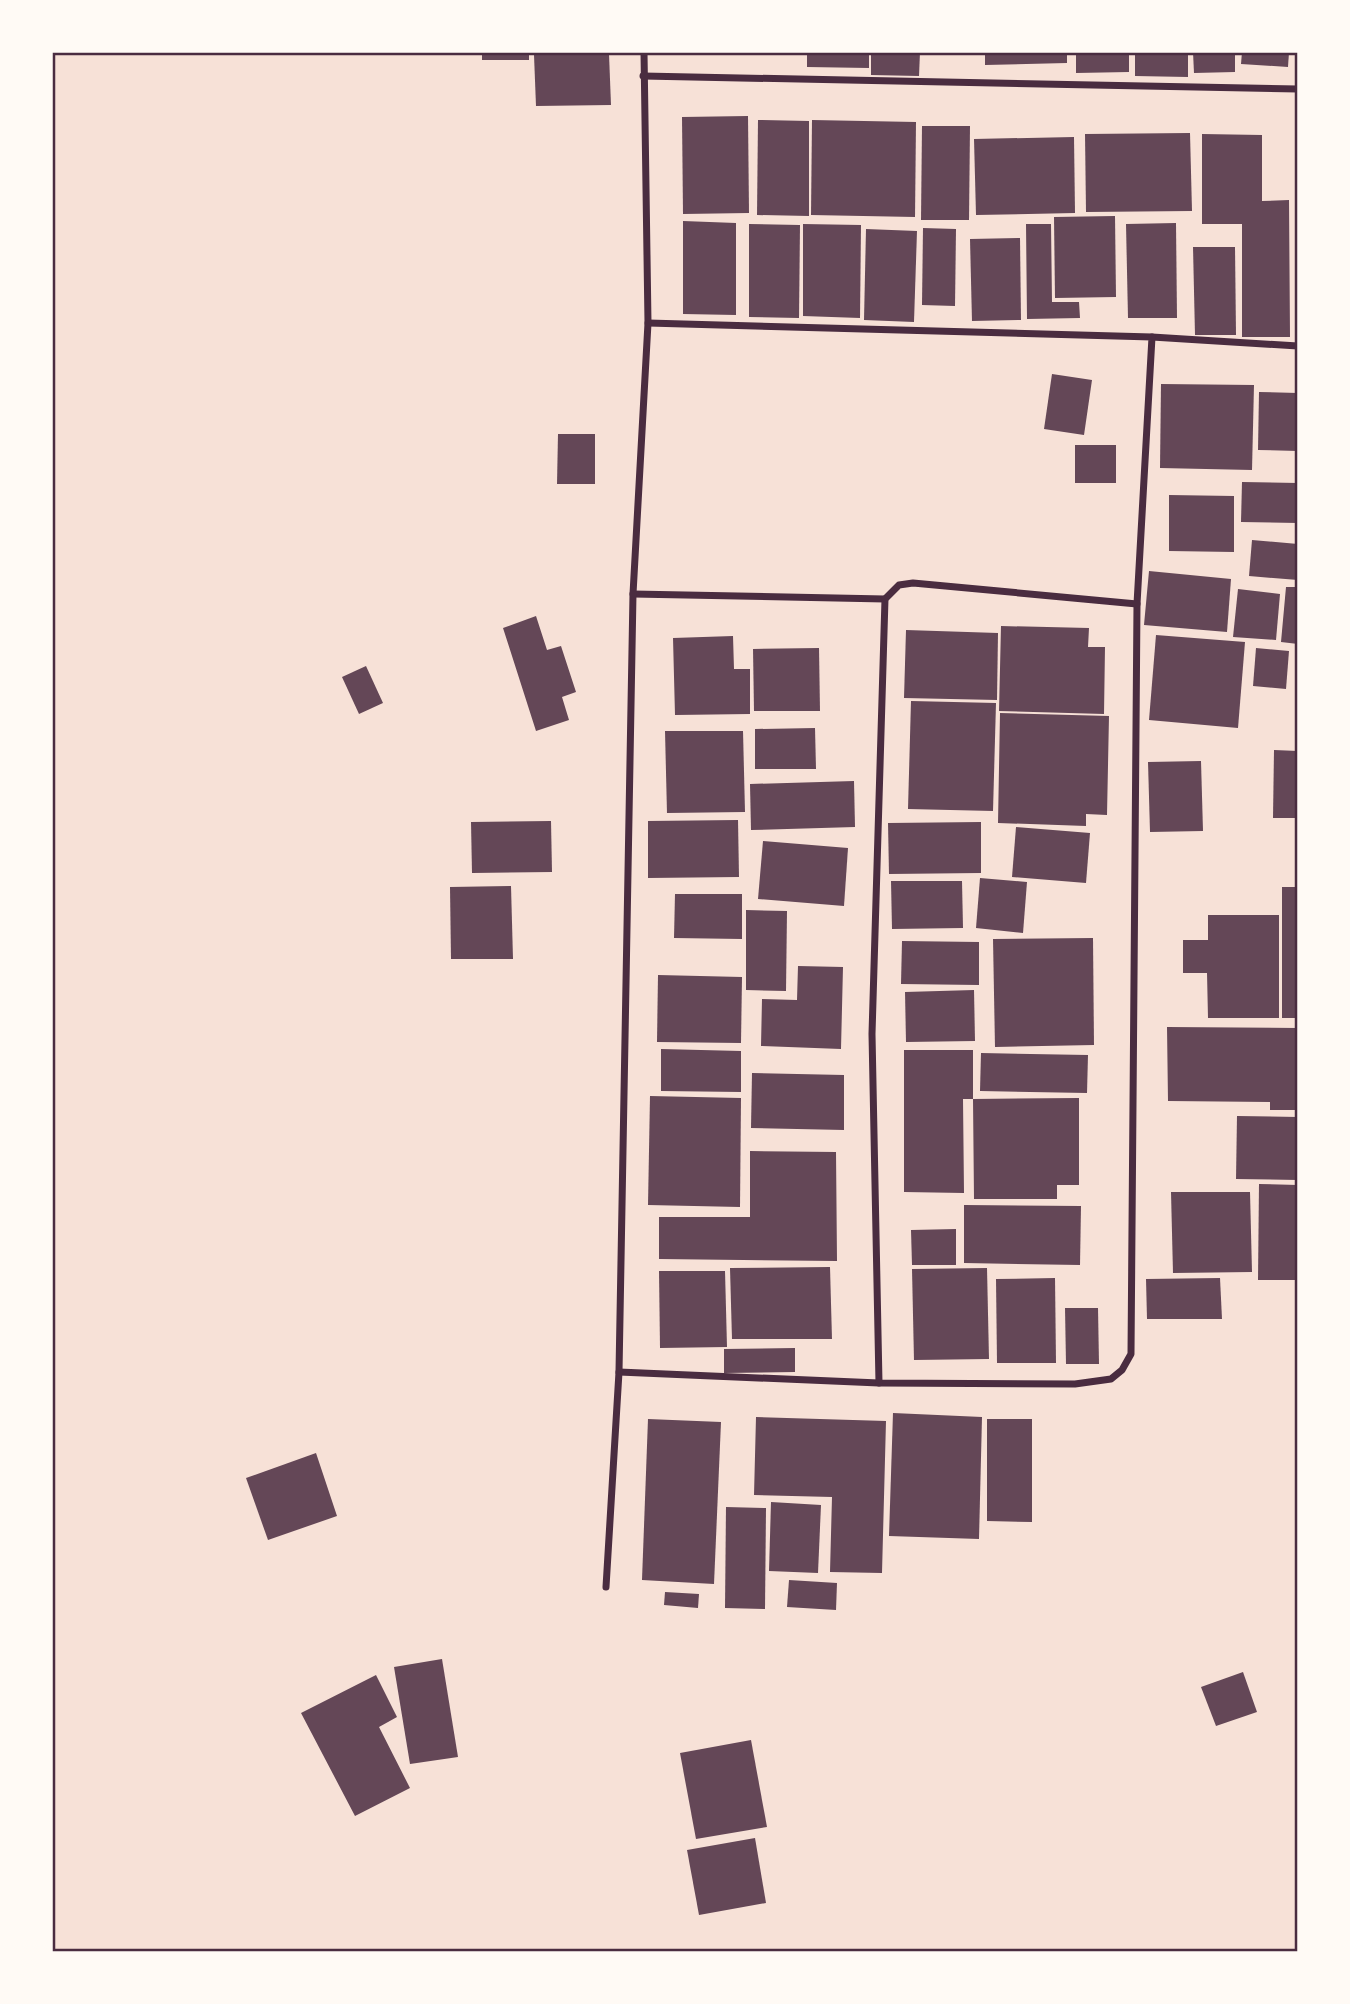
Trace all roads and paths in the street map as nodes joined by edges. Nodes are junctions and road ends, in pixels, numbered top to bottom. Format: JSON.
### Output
{"nodes":[{"id":1,"x":644,"y":52,"type":"edge"},
{"id":2,"x":643,"y":76,"type":"junction"},
{"id":3,"x":1297,"y":89,"type":"edge"},
{"id":4,"x":648,"y":323,"type":"junction"},
{"id":5,"x":1152,"y":337,"type":"junction"},
{"id":6,"x":1297,"y":345,"type":"edge"},
{"id":7,"x":633,"y":594,"type":"junction"},
{"id":8,"x":885,"y":600,"type":"junction"},
{"id":9,"x":1137,"y":604,"type":"junction"},
{"id":10,"x":619,"y":1372,"type":"junction"},
{"id":11,"x":879,"y":1383,"type":"junction"},
{"id":12,"x":606,"y":1587,"type":"dead end"}],
"edges":[{"from":1,"to":2,"type":"street"},
{"from":2,"to":3,"type":"street"},
{"from":2,"to":4,"type":"street"},
{"from":4,"to":5,"type":"street"},
{"from":4,"to":7,"type":"street"},
{"from":5,"to":6,"type":"street"},
{"from":5,"to":9,"type":"street"},
{"from":7,"to":8,"type":"street"},
{"from":7,"to":10,"type":"street"},
{"from":8,"to":9,"type":"street"},
{"from":8,"to":11,"type":"street"},
{"from":9,"to":11,"type":"street"},
{"from":10,"to":11,"type":"street"},
{"from":10,"to":12,"type":"street"}]}
